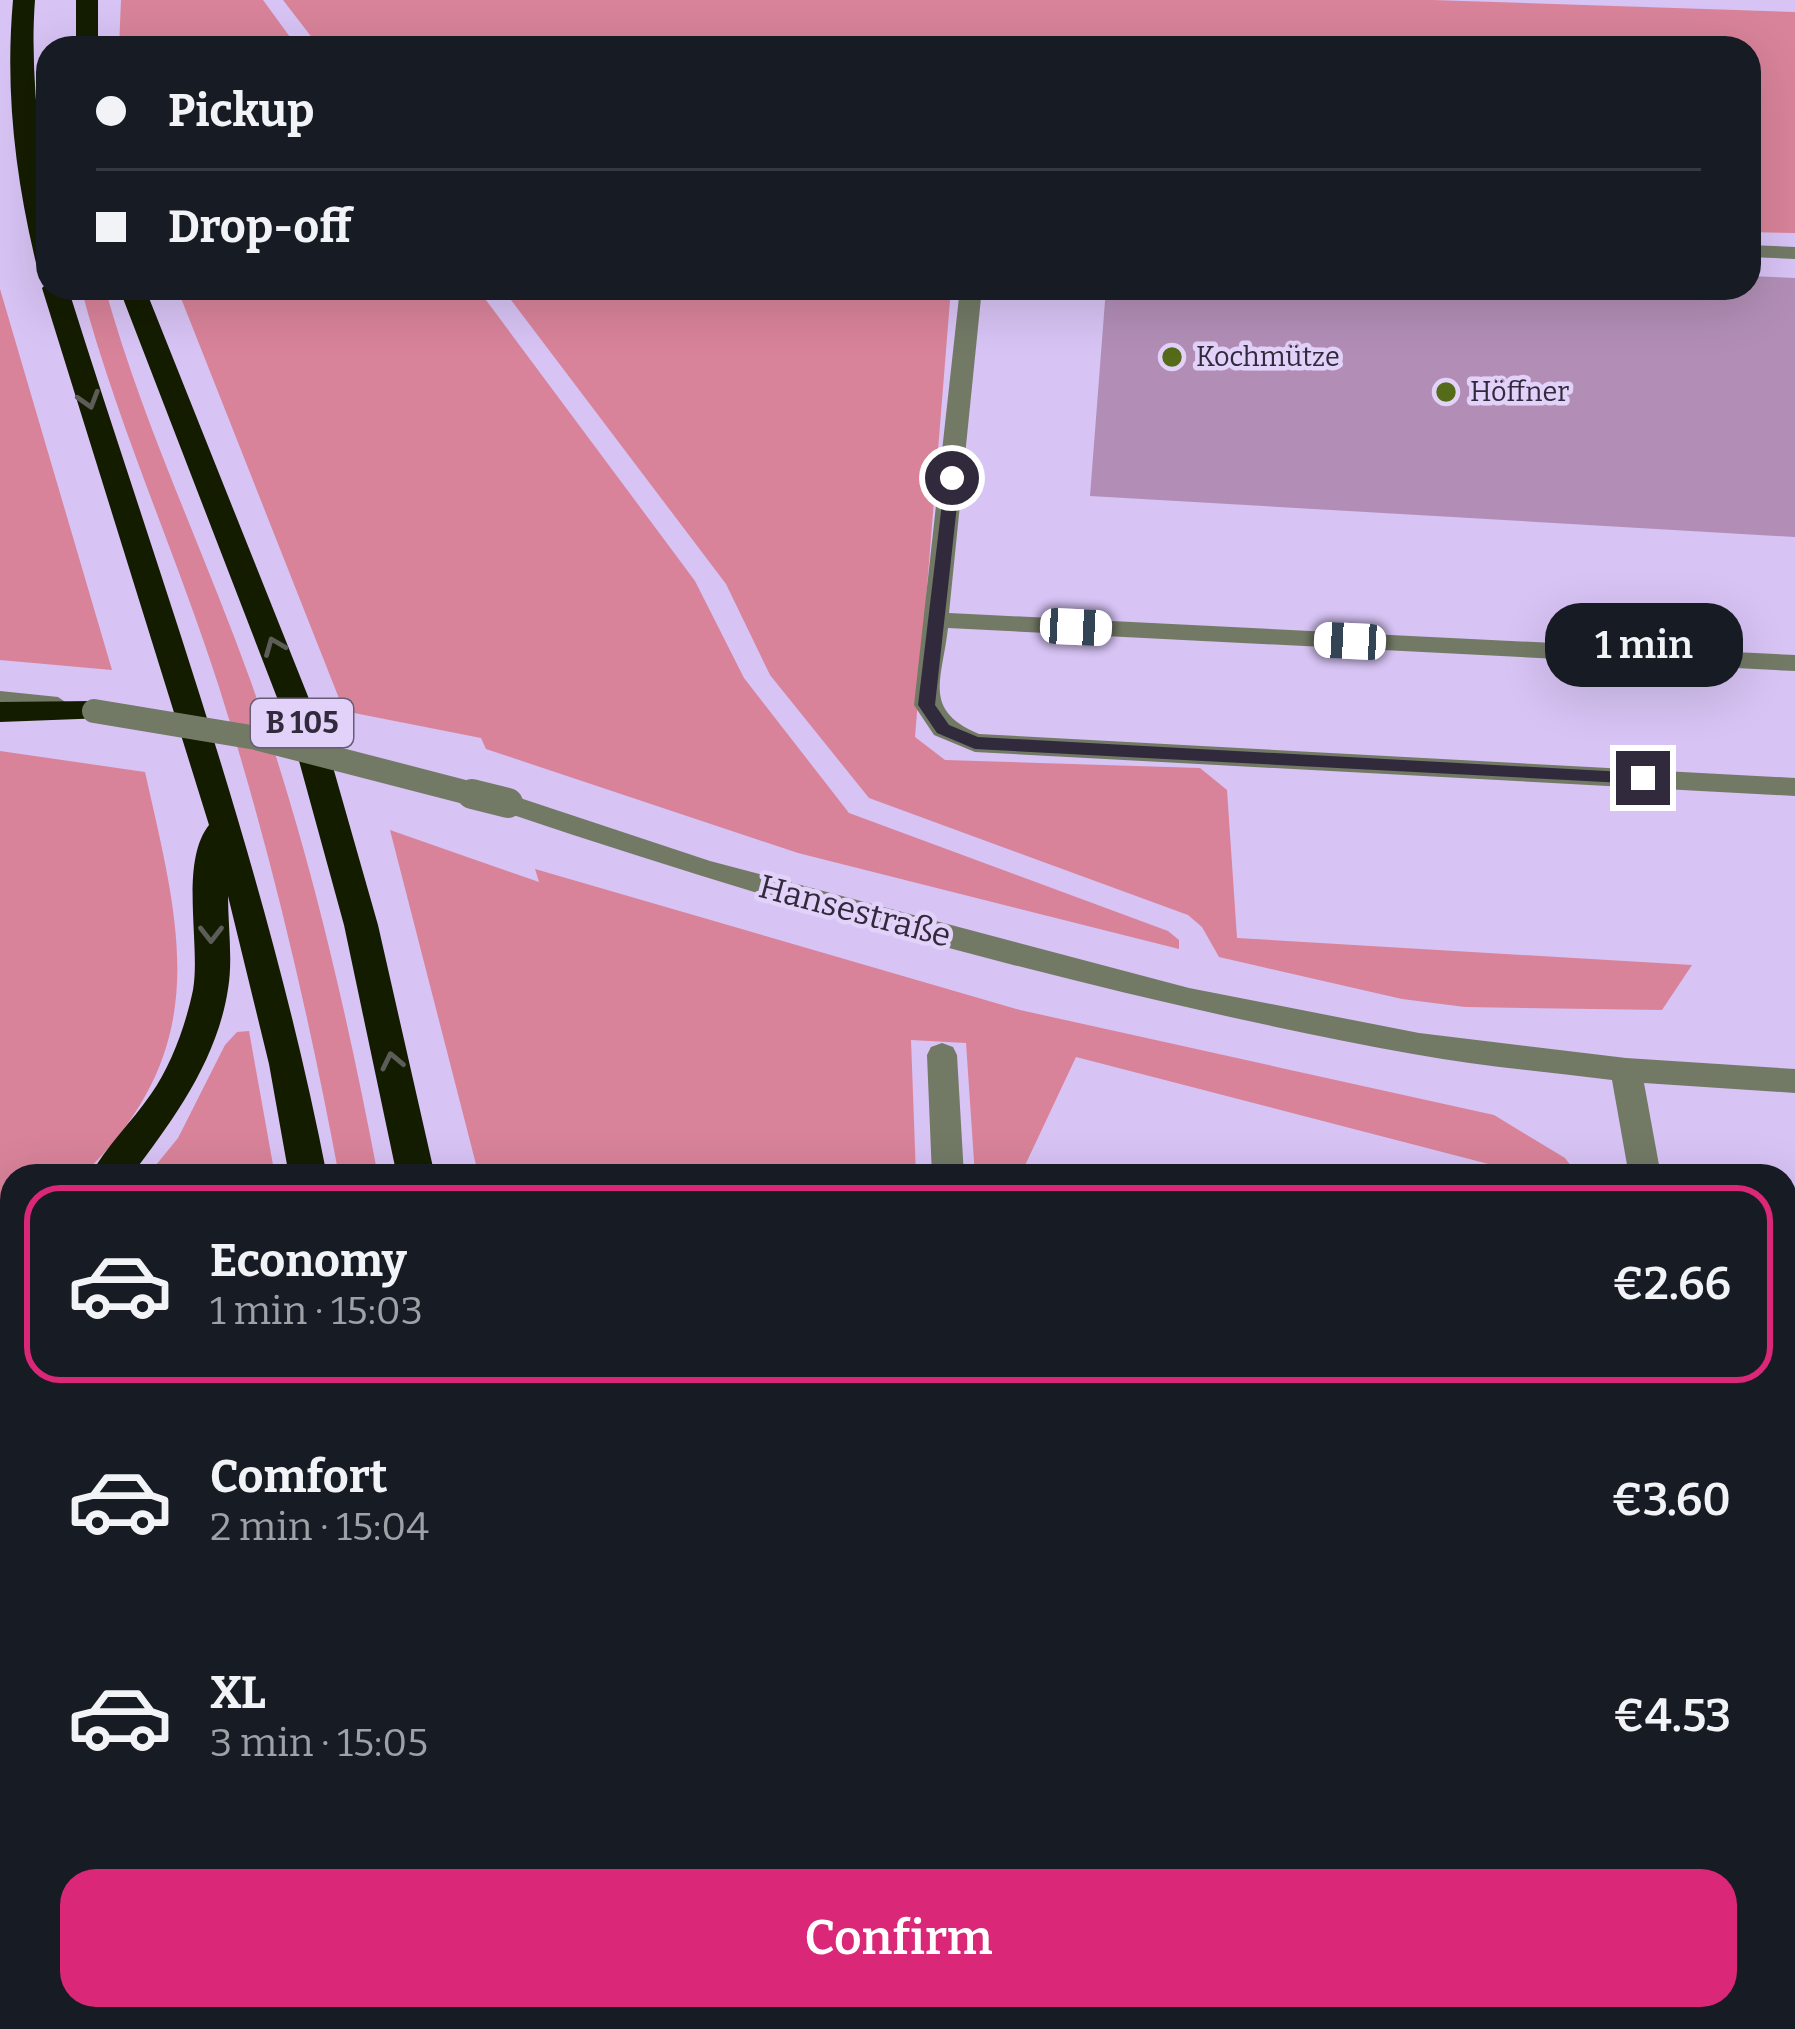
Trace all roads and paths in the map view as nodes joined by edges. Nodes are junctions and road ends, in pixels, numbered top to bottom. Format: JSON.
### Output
{"nodes":[{"id":1,"x":25,"y":0,"type":"edge"},
{"id":2,"x":87,"y":0,"type":"edge"},
{"id":3,"x":87,"y":36,"type":"edge"},
{"id":4,"x":36,"y":209,"type":"edge"},
{"id":5,"x":1761,"y":252,"type":"edge"},
{"id":6,"x":1795,"y":253,"type":"edge"},
{"id":7,"x":59,"y":300,"type":"edge"},
{"id":8,"x":137,"y":300,"type":"edge"},
{"id":9,"x":970,"y":300,"type":"edge"},
{"id":10,"x":939,"y":620,"type":"junction"},
{"id":11,"x":1795,"y":663,"type":"edge"},
{"id":12,"x":0,"y":699,"type":"edge"},
{"id":13,"x":94,"y":711,"type":"junction"},
{"id":14,"x":0,"y":712,"type":"edge"},
{"id":15,"x":1795,"y":787,"type":"edge"},
{"id":16,"x":222,"y":818,"type":"junction"},
{"id":17,"x":942,"y":1055,"type":"dead end"},
{"id":18,"x":1626,"y":1070,"type":"junction"},
{"id":19,"x":1795,"y":1081,"type":"edge"},
{"id":20,"x":118,"y":1164,"type":"edge"},
{"id":21,"x":306,"y":1164,"type":"edge"},
{"id":22,"x":414,"y":1164,"type":"edge"},
{"id":23,"x":947,"y":1164,"type":"edge"},
{"id":24,"x":1643,"y":1164,"type":"edge"}],
"edges":[{"from":1,"to":4,"type":"highway"},
{"from":2,"to":3,"type":"highway"},
{"from":5,"to":6,"type":"street"},
{"from":7,"to":16,"type":"highway","one_way":true},
{"from":22,"to":8,"type":"highway","number":"B 105","one_way":true},
{"from":9,"to":10,"type":"street"},
{"from":10,"to":11,"type":"street"},
{"from":10,"to":15,"type":"street"},
{"from":12,"to":13,"type":"street","name":"Hansestraße"},
{"from":13,"to":14,"type":"highway"},
{"from":13,"to":18,"type":"street","name":"Hansestraße","bridge":true},
{"from":16,"to":20,"type":"highway","one_way":true},
{"from":16,"to":21,"type":"highway"},
{"from":17,"to":23,"type":"street"},
{"from":18,"to":19,"type":"street","name":"Hansestraße"},
{"from":18,"to":24,"type":"street"}]}
